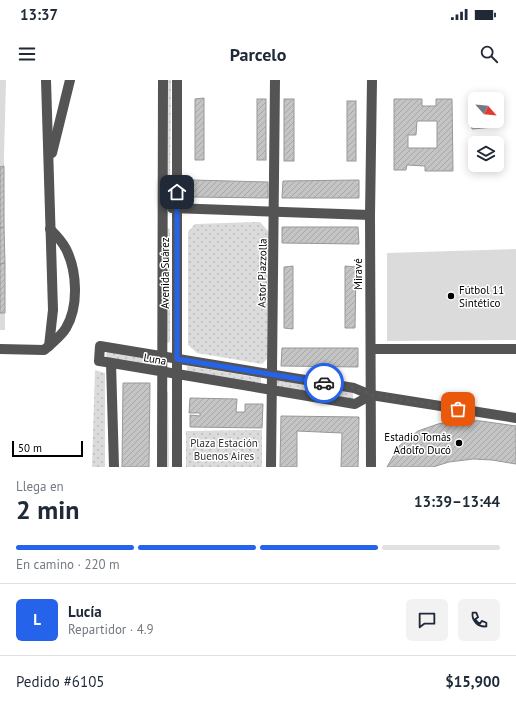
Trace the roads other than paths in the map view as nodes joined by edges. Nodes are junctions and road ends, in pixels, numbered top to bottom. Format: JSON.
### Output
{"nodes":[{"id":1,"x":46,"y":80,"type":"edge"},
{"id":2,"x":70,"y":80,"type":"edge"},
{"id":3,"x":163,"y":80,"type":"edge"},
{"id":4,"x":177,"y":80,"type":"edge"},
{"id":5,"x":275,"y":80,"type":"edge"},
{"id":6,"x":372,"y":80,"type":"edge"},
{"id":7,"x":48,"y":167,"type":"junction"},
{"id":8,"x":164,"y":207,"type":"junction"},
{"id":9,"x":177,"y":208,"type":"junction"},
{"id":10,"x":274,"y":210,"type":"junction"},
{"id":11,"x":370,"y":215,"type":"junction"},
{"id":12,"x":50,"y":229,"type":"junction"},
{"id":13,"x":49,"y":346,"type":"junction"},
{"id":14,"x":0,"y":349,"type":"edge"},
{"id":15,"x":370,"y":349,"type":"junction"},
{"id":16,"x":516,"y":349,"type":"edge"},
{"id":17,"x":163,"y":357,"type":"junction"},
{"id":18,"x":177,"y":359,"type":"junction"},
{"id":19,"x":111,"y":363,"type":"junction"},
{"id":20,"x":163,"y":372,"type":"junction"},
{"id":21,"x":273,"y":374,"type":"junction"},
{"id":22,"x":177,"y":375,"type":"junction"},
{"id":23,"x":273,"y":391,"type":"junction"},
{"id":24,"x":371,"y":395,"type":"junction"},
{"id":25,"x":516,"y":418,"type":"edge"},
{"id":26,"x":114,"y":467,"type":"edge"},
{"id":27,"x":162,"y":467,"type":"edge"},
{"id":28,"x":177,"y":467,"type":"edge"},
{"id":29,"x":271,"y":467,"type":"edge"},
{"id":30,"x":371,"y":467,"type":"edge"}],
"edges":[{"from":1,"to":7,"type":"street"},
{"from":2,"to":7,"type":"street"},
{"from":3,"to":8,"type":"street","name":"Avenida Suárez"},
{"from":4,"to":9,"type":"street","name":"Avenida Suárez"},
{"from":5,"to":10,"type":"street","name":"Astor Piazzolla"},
{"from":6,"to":11,"type":"street","name":"Miravé"},
{"from":7,"to":12,"type":"street"},
{"from":8,"to":9,"type":"street"},
{"from":8,"to":17,"type":"street","name":"Avenida Suárez"},
{"from":9,"to":10,"type":"street"},
{"from":9,"to":18,"type":"street","name":"Avenida Suárez"},
{"from":10,"to":11,"type":"street"},
{"from":10,"to":21,"type":"street","name":"Astor Piazzolla"},
{"from":11,"to":15,"type":"street","name":"Miravé"},
{"from":12,"to":13,"type":"street"},
{"from":12,"to":13,"type":"street"},
{"from":13,"to":14,"type":"street"},
{"from":15,"to":16,"type":"street"},
{"from":15,"to":24,"type":"street","name":"Miravé"},
{"from":17,"to":18,"type":"street","name":"Luna"},
{"from":17,"to":19,"type":"street","name":"Luna"},
{"from":17,"to":20,"type":"street","name":"Avenida Suárez"},
{"from":18,"to":21,"type":"street","name":"Luna"},
{"from":18,"to":22,"type":"street","name":"Avenida Suárez"},
{"from":19,"to":20,"type":"street","name":"Luna"},
{"from":19,"to":26,"type":"street"},
{"from":20,"to":22,"type":"street","name":"Luna"},
{"from":20,"to":27,"type":"street","name":"Avenida Suárez"},
{"from":21,"to":23,"type":"street","name":"Astor Piazzolla"},
{"from":21,"to":24,"type":"street","name":"Luna"},
{"from":22,"to":23,"type":"street","name":"Luna"},
{"from":22,"to":28,"type":"street","name":"Avenida Suárez"},
{"from":23,"to":24,"type":"street","name":"Luna"},
{"from":23,"to":29,"type":"street","name":"Astor Piazzolla"},
{"from":24,"to":25,"type":"street","name":"Luna"},
{"from":24,"to":30,"type":"street","name":"Miravé"}]}
